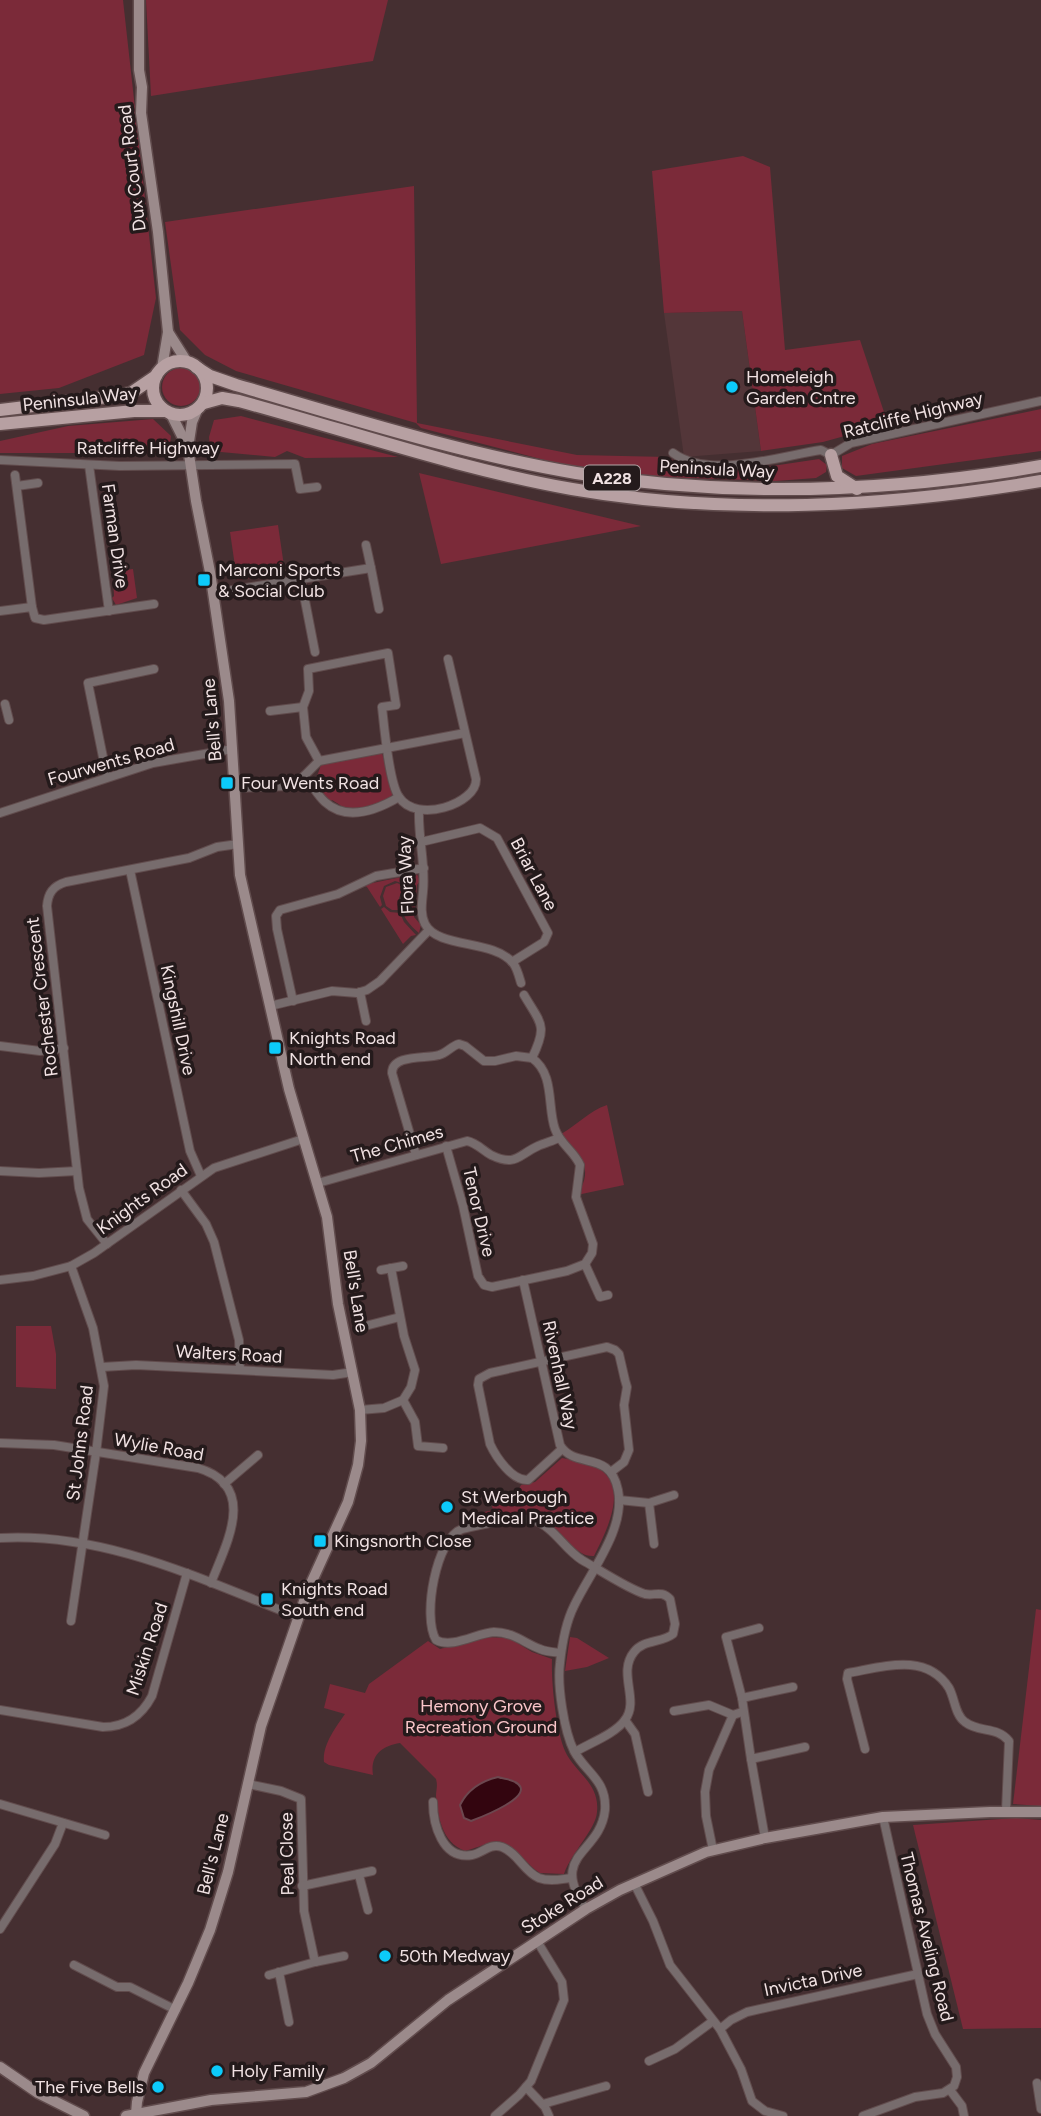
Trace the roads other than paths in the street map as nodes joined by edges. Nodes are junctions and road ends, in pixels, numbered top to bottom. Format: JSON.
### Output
{"nodes":[{"id":1,"x":139,"y":0,"type":"edge"},
{"id":2,"x":168,"y":332,"type":"junction"},
{"id":3,"x":192,"y":365,"type":"junction"},
{"id":4,"x":159,"y":372,"type":"junction"},
{"id":5,"x":1041,"y":401,"type":"edge"},
{"id":6,"x":201,"y":406,"type":"junction"},
{"id":7,"x":0,"y":410,"type":"edge"},
{"id":8,"x":167,"y":412,"type":"junction"},
{"id":9,"x":0,"y":424,"type":"edge"},
{"id":10,"x":188,"y":447,"type":"junction"},
{"id":11,"x":673,"y":453,"type":"dead end"},
{"id":12,"x":831,"y":456,"type":"junction"},
{"id":13,"x":0,"y":460,"type":"edge"},
{"id":14,"x":89,"y":465,"type":"junction"},
{"id":15,"x":190,"y":465,"type":"junction"},
{"id":16,"x":1041,"y":466,"type":"edge"},
{"id":17,"x":834,"y":469,"type":"junction"},
{"id":18,"x":15,"y":475,"type":"dead end"},
{"id":19,"x":1041,"y":481,"type":"edge"},
{"id":20,"x":38,"y":483,"type":"dead end"},
{"id":21,"x":17,"y":486,"type":"junction"},
{"id":22,"x":317,"y":487,"type":"dead end"},
{"id":23,"x":857,"y":489,"type":"junction"},
{"id":24,"x":798,"y":491,"type":"junction"},
{"id":25,"x":366,"y":545,"type":"dead end"},
{"id":26,"x":371,"y":568,"type":"junction"},
{"id":27,"x":301,"y":580,"type":"junction"},
{"id":28,"x":213,"y":593,"type":"junction"},
{"id":29,"x":154,"y":604,"type":"dead end"},
{"id":30,"x":32,"y":607,"type":"junction"},
{"id":31,"x":379,"y":609,"type":"dead end"},
{"id":32,"x":0,"y":611,"type":"edge"},
{"id":33,"x":109,"y":611,"type":"junction"},
{"id":34,"x":315,"y":652,"type":"dead end"},
{"id":35,"x":448,"y":659,"type":"dead end"},
{"id":36,"x":154,"y":669,"type":"dead end"},
{"id":37,"x":303,"y":707,"type":"junction"},
{"id":38,"x":270,"y":711,"type":"dead end"},
{"id":39,"x":465,"y":733,"type":"junction"},
{"id":40,"x":233,"y":748,"type":"junction"},
{"id":41,"x":387,"y":749,"type":"junction"},
{"id":42,"x":319,"y":761,"type":"junction"},
{"id":43,"x":304,"y":776,"type":"junction"},
{"id":44,"x":107,"y":777,"type":"junction"},
{"id":45,"x":234,"y":788,"type":"junction"},
{"id":46,"x":399,"y":797,"type":"junction"},
{"id":47,"x":419,"y":811,"type":"junction"},
{"id":48,"x":0,"y":813,"type":"edge"},
{"id":49,"x":421,"y":842,"type":"junction"},
{"id":50,"x":238,"y":844,"type":"junction"},
{"id":51,"x":424,"y":868,"type":"junction"},
{"id":52,"x":130,"y":870,"type":"junction"},
{"id":53,"x":429,"y":930,"type":"junction"},
{"id":54,"x":512,"y":962,"type":"junction"},
{"id":55,"x":521,"y":983,"type":"dead end"},
{"id":56,"x":360,"y":992,"type":"junction"},
{"id":57,"x":524,"y":995,"type":"dead end"},
{"id":58,"x":293,"y":1001,"type":"junction"},
{"id":59,"x":270,"y":1006,"type":"junction"},
{"id":60,"x":366,"y":1021,"type":"dead end"},
{"id":61,"x":0,"y":1046,"type":"edge"},
{"id":62,"x":64,"y":1048,"type":"junction"},
{"id":63,"x":532,"y":1058,"type":"junction"},
{"id":64,"x":559,"y":1138,"type":"junction"},
{"id":65,"x":303,"y":1139,"type":"junction"},
{"id":66,"x":446,"y":1146,"type":"junction"},
{"id":67,"x":416,"y":1155,"type":"junction"},
{"id":68,"x":0,"y":1171,"type":"edge"},
{"id":69,"x":77,"y":1171,"type":"junction"},
{"id":70,"x":201,"y":1176,"type":"junction"},
{"id":71,"x":318,"y":1183,"type":"junction"},
{"id":72,"x":181,"y":1190,"type":"junction"},
{"id":73,"x":107,"y":1244,"type":"junction"},
{"id":74,"x":585,"y":1264,"type":"junction"},
{"id":75,"x":71,"y":1266,"type":"junction"},
{"id":76,"x":403,"y":1266,"type":"dead end"},
{"id":77,"x":391,"y":1268,"type":"junction"},
{"id":78,"x":381,"y":1270,"type":"dead end"},
{"id":79,"x":0,"y":1280,"type":"edge"},
{"id":80,"x":523,"y":1280,"type":"junction"},
{"id":81,"x":608,"y":1295,"type":"dead end"},
{"id":82,"x":400,"y":1317,"type":"junction"},
{"id":83,"x":369,"y":1325,"type":"dead end"},
{"id":84,"x":541,"y":1362,"type":"junction"},
{"id":85,"x":102,"y":1367,"type":"junction"},
{"id":86,"x":240,"y":1370,"type":"junction"},
{"id":87,"x":354,"y":1372,"type":"junction"},
{"id":88,"x":403,"y":1400,"type":"junction"},
{"id":89,"x":360,"y":1410,"type":"junction"},
{"id":90,"x":0,"y":1443,"type":"edge"},
{"id":91,"x":443,"y":1448,"type":"dead end"},
{"id":92,"x":562,"y":1448,"type":"junction"},
{"id":93,"x":96,"y":1452,"type":"junction"},
{"id":94,"x":258,"y":1455,"type":"dead end"},
{"id":95,"x":611,"y":1472,"type":"junction"},
{"id":96,"x":224,"y":1484,"type":"junction"},
{"id":97,"x":674,"y":1495,"type":"dead end"},
{"id":98,"x":620,"y":1500,"type":"junction"},
{"id":99,"x":649,"y":1503,"type":"junction"},
{"id":100,"x":0,"y":1538,"type":"edge"},
{"id":101,"x":83,"y":1544,"type":"junction"},
{"id":102,"x":654,"y":1544,"type":"dead end"},
{"id":103,"x":594,"y":1566,"type":"junction"},
{"id":104,"x":187,"y":1573,"type":"junction"},
{"id":105,"x":211,"y":1583,"type":"junction"},
{"id":106,"x":298,"y":1618,"type":"junction"},
{"id":107,"x":71,"y":1621,"type":"dead end"},
{"id":108,"x":759,"y":1628,"type":"dead end"},
{"id":109,"x":561,"y":1653,"type":"junction"},
{"id":110,"x":793,"y":1687,"type":"dead end"},
{"id":111,"x":742,"y":1698,"type":"junction"},
{"id":112,"x":0,"y":1710,"type":"edge"},
{"id":113,"x":674,"y":1711,"type":"dead end"},
{"id":114,"x":738,"y":1714,"type":"junction"},
{"id":115,"x":625,"y":1720,"type":"junction"},
{"id":116,"x":805,"y":1747,"type":"dead end"},
{"id":117,"x":865,"y":1749,"type":"dead end"},
{"id":118,"x":575,"y":1752,"type":"junction"},
{"id":119,"x":751,"y":1759,"type":"junction"},
{"id":120,"x":248,"y":1784,"type":"junction"},
{"id":121,"x":648,"y":1793,"type":"dead end"},
{"id":122,"x":433,"y":1802,"type":"dead end"},
{"id":123,"x":0,"y":1804,"type":"edge"},
{"id":124,"x":1006,"y":1811,"type":"junction"},
{"id":125,"x":1041,"y":1812,"type":"edge"},
{"id":126,"x":883,"y":1817,"type":"junction"},
{"id":127,"x":63,"y":1823,"type":"junction"},
{"id":128,"x":105,"y":1835,"type":"dead end"},
{"id":129,"x":765,"y":1838,"type":"junction"},
{"id":130,"x":713,"y":1850,"type":"junction"},
{"id":131,"x":372,"y":1871,"type":"dead end"},
{"id":132,"x":359,"y":1875,"type":"junction"},
{"id":133,"x":572,"y":1878,"type":"junction"},
{"id":134,"x":634,"y":1883,"type":"junction"},
{"id":135,"x":302,"y":1886,"type":"junction"},
{"id":136,"x":586,"y":1909,"type":"junction"},
{"id":137,"x":368,"y":1910,"type":"dead end"},
{"id":138,"x":0,"y":1929,"type":"edge"},
{"id":139,"x":537,"y":1941,"type":"junction"},
{"id":140,"x":344,"y":1956,"type":"dead end"},
{"id":141,"x":315,"y":1962,"type":"junction"},
{"id":142,"x":74,"y":1965,"type":"dead end"},
{"id":143,"x":279,"y":1972,"type":"junction"},
{"id":144,"x":918,"y":1974,"type":"junction"},
{"id":145,"x":269,"y":1975,"type":"dead end"},
{"id":146,"x":176,"y":2010,"type":"junction"},
{"id":147,"x":713,"y":2021,"type":"junction"},
{"id":148,"x":289,"y":2022,"type":"dead end"},
{"id":149,"x":720,"y":2029,"type":"junction"},
{"id":150,"x":649,"y":2061,"type":"dead end"},
{"id":151,"x":0,"y":2067,"type":"edge"},
{"id":152,"x":1037,"y":2083,"type":"dead end"},
{"id":153,"x":606,"y":2086,"type":"dead end"},
{"id":154,"x":526,"y":2087,"type":"junction"},
{"id":155,"x":950,"y":2090,"type":"junction"},
{"id":156,"x":543,"y":2104,"type":"junction"},
{"id":157,"x":1041,"y":2109,"type":"edge"},
{"id":158,"x":764,"y":2114,"type":"edge"},
{"id":159,"x":129,"y":2115,"type":"edge"},
{"id":160,"x":84,"y":2116,"type":"edge"},
{"id":161,"x":495,"y":2116,"type":"edge"},
{"id":162,"x":549,"y":2116,"type":"edge"},
{"id":163,"x":783,"y":2116,"type":"edge"},
{"id":164,"x":863,"y":2116,"type":"edge"},
{"id":165,"x":964,"y":2116,"type":"edge"}],
"edges":[{"from":1,"to":2,"type":"street","name":"Dux Court Road"},
{"from":2,"to":3,"type":"street","name":"Dux Court Road"},
{"from":2,"to":4,"type":"street","name":"Dux Court Road"},
{"from":3,"to":4,"type":"main road"},
{"from":3,"to":6,"type":"main road"},
{"from":3,"to":24,"type":"main road","name":"Peninsula Way","number":"A228"},
{"from":4,"to":7,"type":"main road","name":"Peninsula Way"},
{"from":4,"to":8,"type":"main road"},
{"from":5,"to":12,"type":"street","name":"Ratcliffe Highway"},
{"from":6,"to":8,"type":"main road"},
{"from":6,"to":10,"type":"street","name":"Bell's Lane"},
{"from":6,"to":19,"type":"main road","name":"Peninsula Way","number":"A228"},
{"from":8,"to":9,"type":"main road","name":"Peninsula Way"},
{"from":8,"to":10,"type":"street","name":"Bell's Lane"},
{"from":10,"to":15,"type":"street","name":"Bell's Lane"},
{"from":11,"to":12,"type":"street","name":"Ratcliffe Highway"},
{"from":12,"to":17,"type":"main road"},
{"from":13,"to":14,"type":"street","name":"Ratcliffe Highway"},
{"from":14,"to":15,"type":"street","name":"Ratcliffe Highway"},
{"from":14,"to":33,"type":"street","name":"Farman Drive"},
{"from":15,"to":22,"type":"street","name":"Ratcliffe Highway"},
{"from":15,"to":28,"type":"street","name":"Bell's Lane"},
{"from":16,"to":23,"type":"main road","name":"Peninsula Way","number":"A228"},
{"from":17,"to":23,"type":"main road"},
{"from":17,"to":24,"type":"main road"},
{"from":18,"to":21,"type":"street"},
{"from":20,"to":21,"type":"street"},
{"from":21,"to":30,"type":"street"},
{"from":23,"to":24,"type":"main road","name":"Peninsula Way","number":"A228"},
{"from":25,"to":26,"type":"street"},
{"from":26,"to":27,"type":"street"},
{"from":26,"to":31,"type":"street"},
{"from":27,"to":28,"type":"street"},
{"from":27,"to":34,"type":"street"},
{"from":28,"to":40,"type":"street","name":"Bell's Lane"},
{"from":29,"to":33,"type":"street"},
{"from":30,"to":32,"type":"street"},
{"from":30,"to":33,"type":"street"},
{"from":35,"to":39,"type":"street"},
{"from":36,"to":44,"type":"street"},
{"from":37,"to":38,"type":"street"},
{"from":37,"to":41,"type":"street"},
{"from":37,"to":42,"type":"street"},
{"from":39,"to":41,"type":"street"},
{"from":39,"to":47,"type":"street"},
{"from":40,"to":44,"type":"street","name":"Fourwents Road"},
{"from":40,"to":45,"type":"street","name":"Bell's Lane"},
{"from":41,"to":42,"type":"street"},
{"from":41,"to":46,"type":"street"},
{"from":42,"to":43,"type":"street"},
{"from":43,"to":45,"type":"street"},
{"from":43,"to":46,"type":"street"},
{"from":44,"to":48,"type":"street","name":"Fourwents Road"},
{"from":45,"to":50,"type":"street","name":"Bell's Lane"},
{"from":46,"to":47,"type":"street"},
{"from":47,"to":49,"type":"street","name":"Flora Way"},
{"from":49,"to":51,"type":"street","name":"Flora Way"},
{"from":49,"to":54,"type":"street","name":"Briar Lane"},
{"from":50,"to":52,"type":"street","name":"Rochester Crescent"},
{"from":50,"to":59,"type":"street","name":"Bell's Lane"},
{"from":51,"to":53,"type":"street","name":"Flora Way"},
{"from":51,"to":58,"type":"street"},
{"from":52,"to":62,"type":"street","name":"Rochester Crescent"},
{"from":52,"to":70,"type":"street","name":"Kingshill Drive"},
{"from":53,"to":54,"type":"street","name":"Flora Way"},
{"from":53,"to":56,"type":"street"},
{"from":54,"to":55,"type":"street"},
{"from":56,"to":58,"type":"street"},
{"from":56,"to":60,"type":"street"},
{"from":57,"to":63,"type":"street"},
{"from":58,"to":59,"type":"street"},
{"from":59,"to":65,"type":"street","name":"Bell's Lane"},
{"from":61,"to":62,"type":"street"},
{"from":62,"to":69,"type":"street","name":"Rochester Crescent"},
{"from":63,"to":64,"type":"street"},
{"from":63,"to":67,"type":"street"},
{"from":64,"to":66,"type":"street","name":"The Chimes"},
{"from":64,"to":74,"type":"street"},
{"from":65,"to":70,"type":"street","name":"Knights Road"},
{"from":65,"to":71,"type":"street","name":"Bell's Lane"},
{"from":66,"to":67,"type":"street","name":"The Chimes"},
{"from":66,"to":80,"type":"street","name":"Tenor Drive"},
{"from":67,"to":71,"type":"street","name":"The Chimes"},
{"from":68,"to":69,"type":"street"},
{"from":69,"to":73,"type":"street","name":"Rochester Crescent"},
{"from":70,"to":72,"type":"street","name":"Knights Road"},
{"from":71,"to":87,"type":"street","name":"Bell's Lane"},
{"from":72,"to":73,"type":"street","name":"Knights Road"},
{"from":72,"to":86,"type":"street"},
{"from":73,"to":75,"type":"street","name":"Knights Road"},
{"from":74,"to":80,"type":"street","name":"Tenor Drive"},
{"from":74,"to":81,"type":"street"},
{"from":75,"to":79,"type":"street","name":"Knights Road"},
{"from":75,"to":85,"type":"street","name":"St Johns Road"},
{"from":76,"to":77,"type":"street"},
{"from":77,"to":78,"type":"street"},
{"from":77,"to":82,"type":"street"},
{"from":80,"to":84,"type":"street","name":"Rivenhall Way"},
{"from":82,"to":83,"type":"street"},
{"from":82,"to":88,"type":"street"},
{"from":84,"to":92,"type":"street","name":"Rivenhall Way"},
{"from":84,"to":92,"type":"street"},
{"from":84,"to":95,"type":"street"},
{"from":85,"to":86,"type":"street","name":"Walters Road"},
{"from":85,"to":93,"type":"street","name":"St Johns Road"},
{"from":86,"to":87,"type":"street","name":"Walters Road"},
{"from":87,"to":89,"type":"street","name":"Bell's Lane"},
{"from":88,"to":89,"type":"street"},
{"from":88,"to":91,"type":"street"},
{"from":89,"to":106,"type":"street","name":"Bell's Lane"},
{"from":90,"to":93,"type":"street","name":"Wylie Road"},
{"from":92,"to":95,"type":"street","name":"Rivenhall Way"},
{"from":93,"to":96,"type":"street","name":"Wylie Road"},
{"from":93,"to":101,"type":"street","name":"St Johns Road"},
{"from":94,"to":96,"type":"street"},
{"from":95,"to":98,"type":"street"},
{"from":96,"to":105,"type":"street"},
{"from":97,"to":99,"type":"street"},
{"from":98,"to":99,"type":"street"},
{"from":98,"to":103,"type":"street"},
{"from":99,"to":102,"type":"street"},
{"from":100,"to":101,"type":"street"},
{"from":101,"to":104,"type":"street"},
{"from":101,"to":107,"type":"street","name":"St Johns Road"},
{"from":103,"to":109,"type":"street"},
{"from":103,"to":109,"type":"street"},
{"from":103,"to":115,"type":"street"},
{"from":104,"to":105,"type":"street"},
{"from":104,"to":112,"type":"street","name":"Miskin Road"},
{"from":105,"to":106,"type":"street"},
{"from":106,"to":120,"type":"street","name":"Bell's Lane"},
{"from":108,"to":111,"type":"street"},
{"from":109,"to":118,"type":"street"},
{"from":110,"to":111,"type":"street"},
{"from":111,"to":114,"type":"street"},
{"from":113,"to":114,"type":"street"},
{"from":114,"to":119,"type":"street"},
{"from":114,"to":130,"type":"street"},
{"from":115,"to":118,"type":"street"},
{"from":115,"to":121,"type":"street"},
{"from":116,"to":119,"type":"street"},
{"from":117,"to":124,"type":"street"},
{"from":118,"to":133,"type":"street"},
{"from":119,"to":129,"type":"street"},
{"from":120,"to":135,"type":"street","name":"Peal Close"},
{"from":120,"to":146,"type":"street","name":"Bell's Lane"},
{"from":122,"to":133,"type":"street"},
{"from":123,"to":127,"type":"street"},
{"from":124,"to":125,"type":"street","name":"Stoke Road"},
{"from":124,"to":126,"type":"street","name":"Stoke Road"},
{"from":126,"to":129,"type":"street","name":"Stoke Road"},
{"from":126,"to":144,"type":"street","name":"Thomas Aveling Road"},
{"from":127,"to":128,"type":"street"},
{"from":127,"to":138,"type":"street"},
{"from":129,"to":130,"type":"street","name":"Stoke Road"},
{"from":130,"to":134,"type":"street","name":"Stoke Road"},
{"from":131,"to":132,"type":"street"},
{"from":132,"to":135,"type":"street"},
{"from":132,"to":137,"type":"street"},
{"from":133,"to":136,"type":"street"},
{"from":134,"to":136,"type":"street","name":"Stoke Road"},
{"from":134,"to":147,"type":"street"},
{"from":135,"to":141,"type":"street","name":"Peal Close"},
{"from":136,"to":139,"type":"street","name":"Stoke Road"},
{"from":139,"to":154,"type":"street"},
{"from":139,"to":159,"type":"street","name":"Stoke Road"},
{"from":140,"to":141,"type":"street"},
{"from":141,"to":143,"type":"street"},
{"from":142,"to":146,"type":"street"},
{"from":143,"to":145,"type":"street"},
{"from":143,"to":148,"type":"street"},
{"from":144,"to":149,"type":"street","name":"Invicta Drive"},
{"from":144,"to":155,"type":"street","name":"Thomas Aveling Road"},
{"from":146,"to":159,"type":"street","name":"Bell's Lane"},
{"from":147,"to":149,"type":"street"},
{"from":147,"to":150,"type":"street"},
{"from":149,"to":158,"type":"street"},
{"from":151,"to":160,"type":"street"},
{"from":152,"to":157,"type":"street"},
{"from":153,"to":156,"type":"street"},
{"from":154,"to":156,"type":"street"},
{"from":154,"to":161,"type":"street"},
{"from":155,"to":164,"type":"street"},
{"from":155,"to":165,"type":"street"},
{"from":156,"to":162,"type":"street"},
{"from":158,"to":163,"type":"street"}]}
